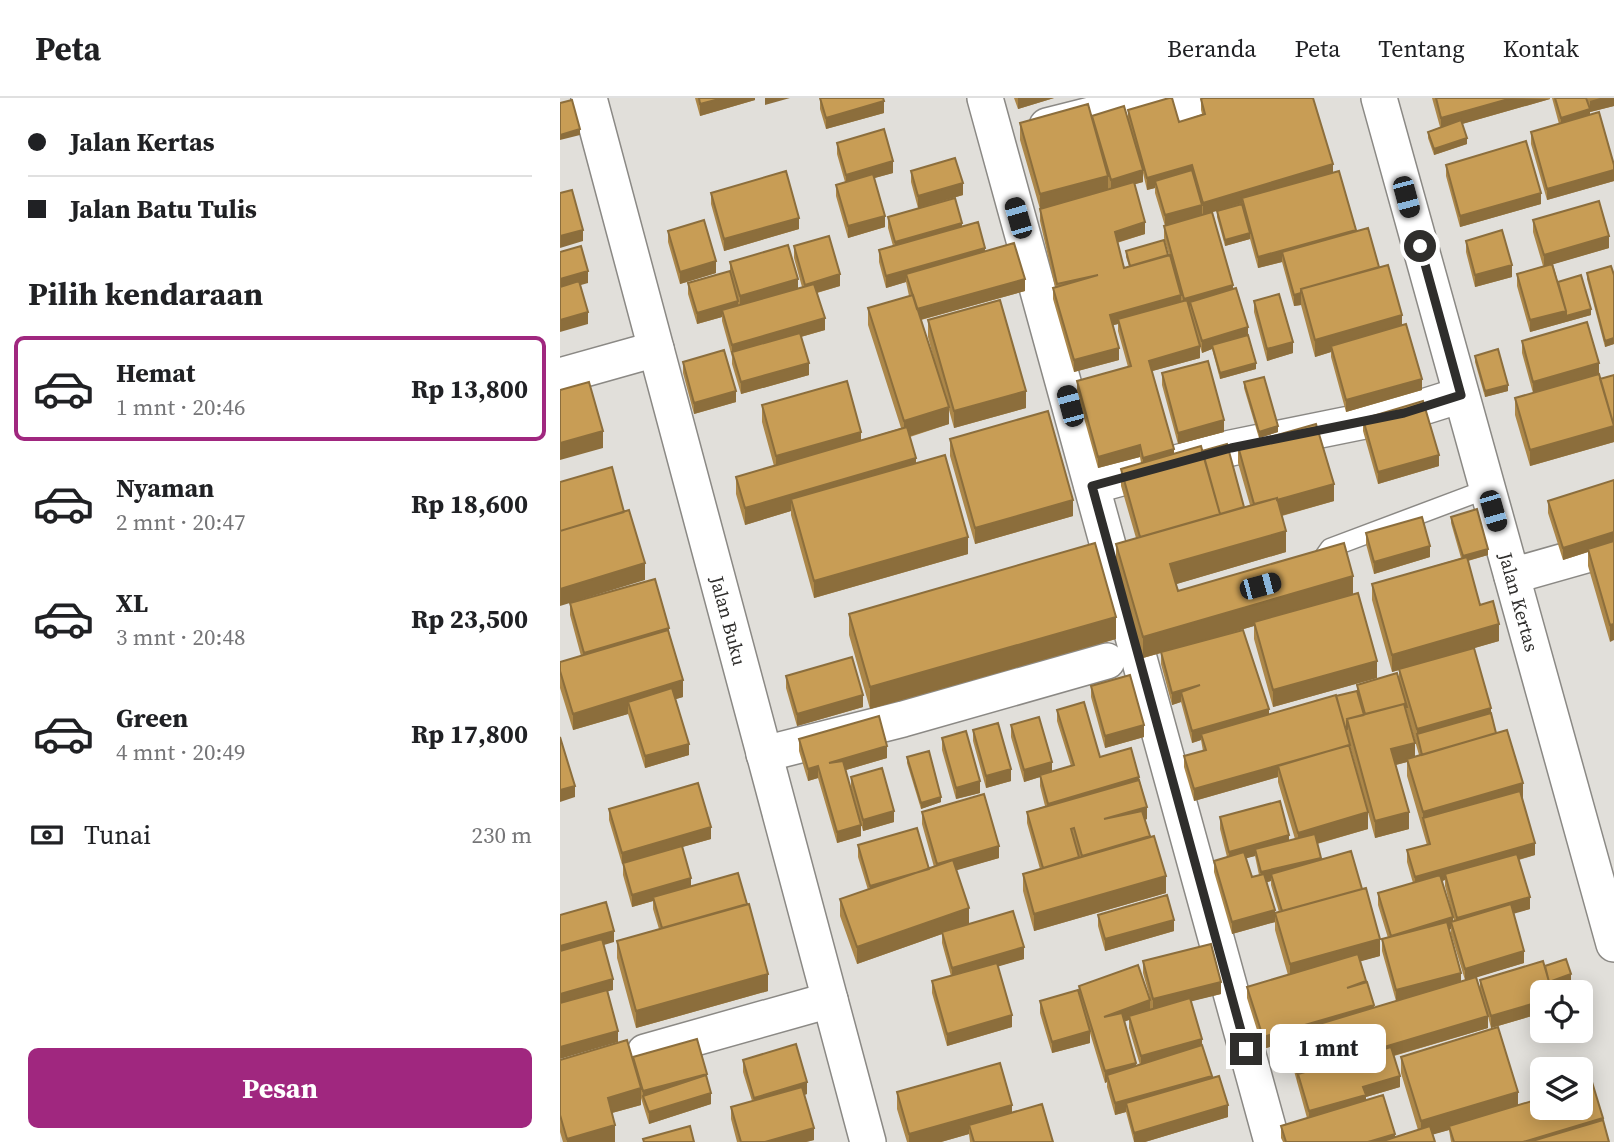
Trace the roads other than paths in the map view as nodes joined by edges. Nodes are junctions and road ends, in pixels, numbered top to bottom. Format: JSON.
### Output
{"nodes":[{"id":1,"x":589,"y":98,"type":"edge"},
{"id":2,"x":985,"y":98,"type":"edge"},
{"id":3,"x":1204,"y":98,"type":"edge"},
{"id":4,"x":1379,"y":98,"type":"edge"},
{"id":5,"x":996,"y":137,"type":"junction"},
{"id":6,"x":656,"y":349,"type":"junction"},
{"id":7,"x":560,"y":376,"type":"edge"},
{"id":8,"x":1461,"y":395,"type":"junction"},
{"id":9,"x":1092,"y":486,"type":"junction"},
{"id":10,"x":1487,"y":489,"type":"junction"},
{"id":11,"x":1614,"y":547,"type":"edge"},
{"id":12,"x":1300,"y":575,"type":"edge"},
{"id":13,"x":1511,"y":576,"type":"junction"},
{"id":14,"x":1107,"y":662,"type":"dead end"},
{"id":15,"x":764,"y":754,"type":"junction"},
{"id":16,"x":1614,"y":944,"type":"edge"},
{"id":17,"x":830,"y":1000,"type":"junction"},
{"id":18,"x":645,"y":1052,"type":"edge"},
{"id":19,"x":868,"y":1142,"type":"edge"},
{"id":20,"x":1272,"y":1142,"type":"edge"}],
"edges":[{"from":1,"to":6,"type":"street","name":"Jalan Buku"},
{"from":2,"to":5,"type":"street"},
{"from":3,"to":5,"type":"street"},
{"from":4,"to":8,"type":"street","name":"Jalan Kertas"},
{"from":5,"to":9,"type":"street"},
{"from":6,"to":7,"type":"street"},
{"from":6,"to":15,"type":"street","name":"Jalan Buku"},
{"from":8,"to":9,"type":"street"},
{"from":8,"to":10,"type":"street","name":"Jalan Kertas"},
{"from":9,"to":20,"type":"street"},
{"from":10,"to":12,"type":"lane"},
{"from":10,"to":13,"type":"street","name":"Jalan Kertas"},
{"from":11,"to":13,"type":"street"},
{"from":13,"to":16,"type":"street","name":"Jalan Kertas"},
{"from":14,"to":15,"type":"street"},
{"from":15,"to":17,"type":"street","name":"Jalan Buku"},
{"from":17,"to":18,"type":"street"},
{"from":17,"to":19,"type":"street","name":"Jalan Buku"}]}
